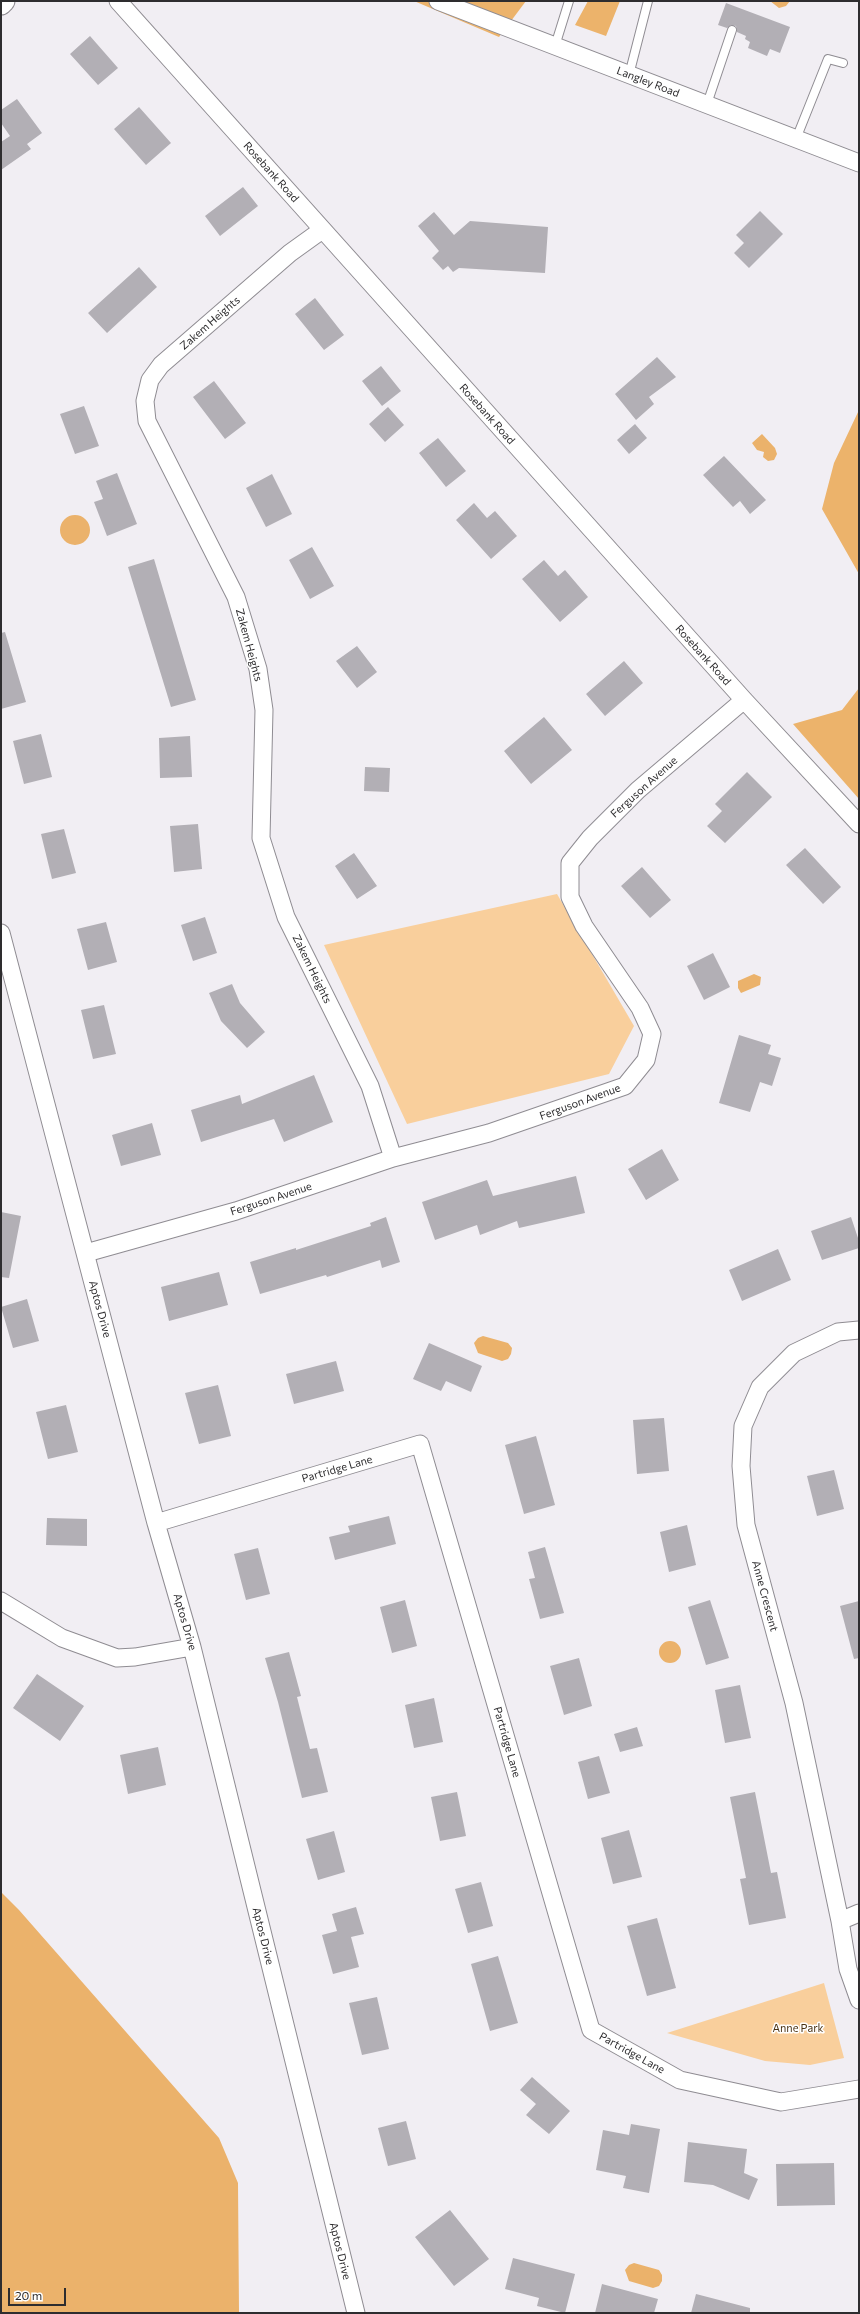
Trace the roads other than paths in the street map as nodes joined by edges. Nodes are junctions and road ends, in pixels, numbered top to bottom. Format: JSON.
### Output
{"nodes":[{"id":1,"x":4,"y":1,"type":"edge"},
{"id":2,"x":118,"y":1,"type":"edge"},
{"id":3,"x":438,"y":1,"type":"edge"},
{"id":4,"x":570,"y":1,"type":"edge"},
{"id":5,"x":648,"y":1,"type":"edge"},
{"id":6,"x":1,"y":4,"type":"edge"},
{"id":7,"x":732,"y":30,"type":"dead end"},
{"id":8,"x":555,"y":46,"type":"junction"},
{"id":9,"x":843,"y":64,"type":"dead end"},
{"id":10,"x":629,"y":74,"type":"junction"},
{"id":11,"x":707,"y":104,"type":"junction"},
{"id":12,"x":796,"y":139,"type":"junction"},
{"id":13,"x":859,"y":163,"type":"edge"},
{"id":14,"x":322,"y":230,"type":"junction"},
{"id":15,"x":744,"y":700,"type":"junction"},
{"id":16,"x":859,"y":824,"type":"edge"},
{"id":17,"x":1,"y":933,"type":"edge"},
{"id":18,"x":393,"y":1158,"type":"junction"},
{"id":19,"x":86,"y":1253,"type":"junction"},
{"id":20,"x":859,"y":1330,"type":"edge"},
{"id":21,"x":156,"y":1522,"type":"junction"},
{"id":22,"x":1,"y":1601,"type":"edge"},
{"id":23,"x":192,"y":1647,"type":"junction"},
{"id":24,"x":859,"y":1913,"type":"edge"},
{"id":25,"x":840,"y":1921,"type":"junction"},
{"id":26,"x":859,"y":2000,"type":"edge"},
{"id":27,"x":859,"y":2089,"type":"edge"},
{"id":28,"x":356,"y":2313,"type":"edge"}],
"edges":[{"from":1,"to":6,"type":"street"},
{"from":2,"to":14,"type":"street","name":"Rosebank Road"},
{"from":3,"to":8,"type":"street","name":"Langley Road"},
{"from":4,"to":8,"type":"lane"},
{"from":5,"to":10,"type":"lane"},
{"from":7,"to":11,"type":"lane"},
{"from":8,"to":10,"type":"street","name":"Langley Road"},
{"from":9,"to":12,"type":"lane"},
{"from":10,"to":11,"type":"street","name":"Langley Road"},
{"from":11,"to":12,"type":"street","name":"Langley Road"},
{"from":12,"to":13,"type":"street","name":"Langley Road"},
{"from":14,"to":15,"type":"street","name":"Rosebank Road"},
{"from":14,"to":18,"type":"street","name":"Zakem Heights"},
{"from":15,"to":16,"type":"street","name":"Rosebank Road"},
{"from":15,"to":18,"type":"street","name":"Ferguson Avenue"},
{"from":17,"to":19,"type":"street","name":"Aptos Drive"},
{"from":18,"to":19,"type":"street","name":"Ferguson Avenue"},
{"from":19,"to":21,"type":"street","name":"Aptos Drive"},
{"from":20,"to":25,"type":"street","name":"Anne Crescent"},
{"from":21,"to":23,"type":"street","name":"Aptos Drive"},
{"from":21,"to":27,"type":"street","name":"Partridge Lane"},
{"from":22,"to":23,"type":"street"},
{"from":23,"to":28,"type":"street","name":"Aptos Drive"},
{"from":24,"to":25,"type":"street"},
{"from":25,"to":26,"type":"street","name":"Anne Crescent"}]}
